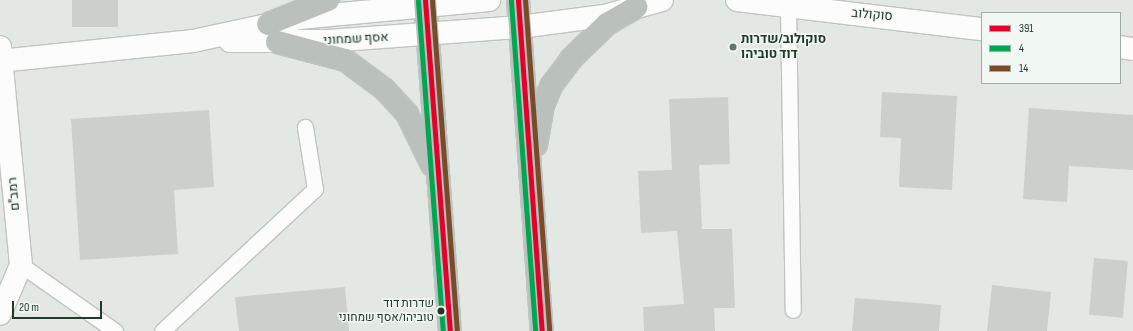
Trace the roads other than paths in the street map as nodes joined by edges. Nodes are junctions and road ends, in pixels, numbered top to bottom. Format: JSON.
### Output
{"nodes":[{"id":1,"x":328,"y":0,"type":"edge"},
{"id":2,"x":489,"y":0,"type":"edge"},
{"id":3,"x":518,"y":0,"type":"edge"},
{"id":4,"x":662,"y":0,"type":"edge"},
{"id":5,"x":737,"y":0,"type":"edge"},
{"id":6,"x":425,"y":3,"type":"edge"},
{"id":7,"x":636,"y":7,"type":"junction"},
{"id":8,"x":788,"y":7,"type":"junction"},
{"id":9,"x":520,"y":28,"type":"junction"},
{"id":10,"x":981,"y":29,"type":"edge"},
{"id":11,"x":272,"y":33,"type":"junction"},
{"id":12,"x":426,"y":35,"type":"junction"},
{"id":13,"x":1121,"y":47,"type":"edge"},
{"id":14,"x":1133,"y":49,"type":"edge"},
{"id":15,"x":1,"y":56,"type":"edge"},
{"id":16,"x":305,"y":127,"type":"dead end"},
{"id":17,"x":530,"y":179,"type":"junction"},
{"id":18,"x":439,"y":181,"type":"junction"},
{"id":19,"x":21,"y":265,"type":"junction"},
{"id":20,"x":793,"y":310,"type":"dead end"},
{"id":21,"x":0,"y":314,"type":"edge"},
{"id":22,"x":115,"y":331,"type":"edge"},
{"id":23,"x":162,"y":331,"type":"edge"},
{"id":24,"x":450,"y":331,"type":"edge"},
{"id":25,"x":542,"y":331,"type":"edge"}],
"edges":[{"from":1,"to":11,"type":"highway"},
{"from":2,"to":6,"type":"street"},
{"from":3,"to":9,"type":"highway"},
{"from":4,"to":7,"type":"street"},
{"from":5,"to":8,"type":"street","name":"סוקולוב"},
{"from":6,"to":11,"type":"street","name":"אסף שמחוני"},
{"from":6,"to":12,"type":"highway"},
{"from":7,"to":9,"type":"street"},
{"from":7,"to":17,"type":"highway"},
{"from":8,"to":10,"type":"street","name":"סוקולוב"},
{"from":8,"to":20,"type":"lane"},
{"from":9,"to":12,"type":"street","name":"אסף שמחוני"},
{"from":9,"to":17,"type":"highway"},
{"from":11,"to":12,"type":"street","name":"אסף שמחוני"},
{"from":11,"to":15,"type":"street","name":"אסף שמחוני"},
{"from":11,"to":18,"type":"highway"},
{"from":12,"to":18,"type":"highway"},
{"from":13,"to":14,"type":"street"},
{"from":15,"to":19,"type":"street","name":"רמב\"ם"},
{"from":16,"to":23,"type":"lane"},
{"from":17,"to":25,"type":"highway"},
{"from":18,"to":24,"type":"highway"},
{"from":19,"to":21,"type":"street","name":"רמב\"ם"},
{"from":19,"to":22,"type":"lane"}]}
